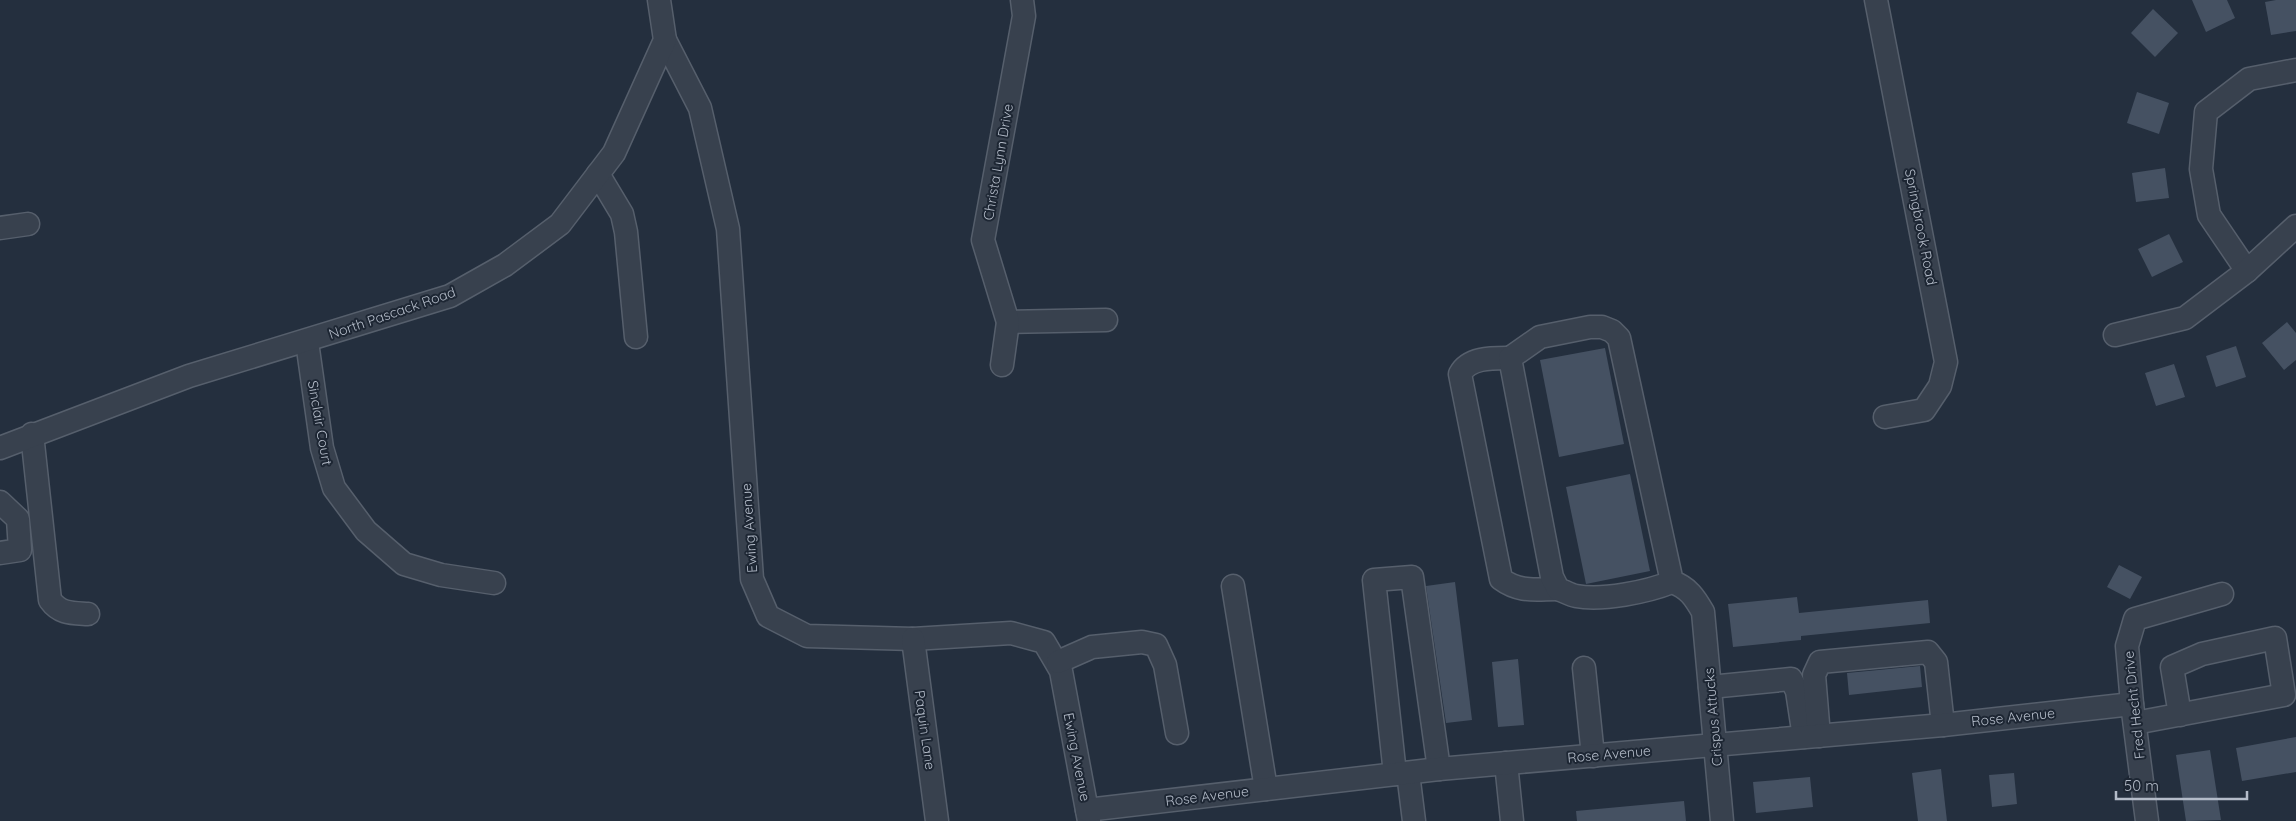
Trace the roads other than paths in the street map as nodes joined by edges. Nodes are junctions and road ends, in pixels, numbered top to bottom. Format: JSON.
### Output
{"nodes":[{"id":1,"x":659,"y":0,"type":"edge"},
{"id":2,"x":1022,"y":0,"type":"edge"},
{"id":3,"x":1876,"y":0,"type":"edge"},
{"id":4,"x":665,"y":40,"type":"junction"},
{"id":5,"x":2296,"y":70,"type":"edge"},
{"id":6,"x":598,"y":174,"type":"junction"},
{"id":7,"x":28,"y":224,"type":"dead end"},
{"id":8,"x":2296,"y":226,"type":"edge"},
{"id":9,"x":0,"y":228,"type":"edge"},
{"id":10,"x":2247,"y":271,"type":"junction"},
{"id":11,"x":1106,"y":320,"type":"dead end"},
{"id":12,"x":1008,"y":322,"type":"junction"},
{"id":13,"x":2116,"y":335,"type":"dead end"},
{"id":14,"x":636,"y":338,"type":"dead end"},
{"id":15,"x":306,"y":342,"type":"junction"},
{"id":16,"x":1510,"y":358,"type":"junction"},
{"id":17,"x":1002,"y":365,"type":"dead end"},
{"id":18,"x":1885,"y":417,"type":"dead end"},
{"id":19,"x":32,"y":434,"type":"junction"},
{"id":20,"x":0,"y":448,"type":"edge"},
{"id":21,"x":0,"y":502,"type":"edge"},
{"id":22,"x":0,"y":553,"type":"edge"},
{"id":23,"x":1672,"y":582,"type":"junction"},
{"id":24,"x":494,"y":583,"type":"dead end"},
{"id":25,"x":1233,"y":586,"type":"dead end"},
{"id":26,"x":1558,"y":589,"type":"junction"},
{"id":27,"x":2222,"y":594,"type":"dead end"},
{"id":28,"x":88,"y":614,"type":"dead end"},
{"id":29,"x":913,"y":639,"type":"junction"},
{"id":30,"x":1058,"y":662,"type":"junction"},
{"id":31,"x":1584,"y":668,"type":"dead end"},
{"id":32,"x":1710,"y":686,"type":"junction"},
{"id":33,"x":2133,"y":714,"type":"junction"},
{"id":34,"x":2180,"y":714,"type":"junction"},
{"id":35,"x":1943,"y":725,"type":"junction"},
{"id":36,"x":1177,"y":732,"type":"dead end"},
{"id":37,"x":1812,"y":737,"type":"junction"},
{"id":38,"x":1716,"y":745,"type":"junction"},
{"id":39,"x":1593,"y":756,"type":"junction"},
{"id":40,"x":1506,"y":763,"type":"junction"},
{"id":41,"x":1439,"y":769,"type":"junction"},
{"id":42,"x":1402,"y":774,"type":"junction"},
{"id":43,"x":1266,"y":789,"type":"junction"},
{"id":44,"x":1088,"y":815,"type":"edge"},
{"id":45,"x":937,"y":821,"type":"edge"},
{"id":46,"x":1414,"y":821,"type":"edge"},
{"id":47,"x":1512,"y":821,"type":"edge"},
{"id":48,"x":1722,"y":821,"type":"edge"},
{"id":49,"x":2147,"y":821,"type":"edge"}],
"edges":[{"from":1,"to":4,"type":"street"},
{"from":2,"to":12,"type":"street","name":"Christa Lynn Drive"},
{"from":3,"to":18,"type":"street","name":"Springbrook Road"},
{"from":4,"to":6,"type":"street","name":"North Pascack Road"},
{"from":4,"to":29,"type":"street","name":"Ewing Avenue"},
{"from":5,"to":10,"type":"street"},
{"from":6,"to":14,"type":"street"},
{"from":6,"to":15,"type":"street","name":"North Pascack Road"},
{"from":7,"to":9,"type":"street"},
{"from":8,"to":10,"type":"street"},
{"from":10,"to":13,"type":"street"},
{"from":11,"to":12,"type":"street"},
{"from":12,"to":17,"type":"street","name":"Christa Lynn Drive"},
{"from":15,"to":19,"type":"street","name":"North Pascack Road"},
{"from":15,"to":24,"type":"street","name":"Sinclair Court"},
{"from":16,"to":23,"type":"street"},
{"from":16,"to":26,"type":"street"},
{"from":16,"to":26,"type":"street"},
{"from":19,"to":20,"type":"street","name":"North Pascack Road"},
{"from":19,"to":28,"type":"street"},
{"from":21,"to":22,"type":"street"},
{"from":23,"to":26,"type":"street"},
{"from":23,"to":32,"type":"street","name":"Crispus Attucks"},
{"from":25,"to":43,"type":"street"},
{"from":27,"to":33,"type":"street","name":"Fred Hecht Drive"},
{"from":29,"to":30,"type":"street","name":"Ewing Avenue"},
{"from":29,"to":45,"type":"street","name":"Paquin Lane"},
{"from":30,"to":36,"type":"street"},
{"from":30,"to":44,"type":"street","name":"Ewing Avenue"},
{"from":31,"to":39,"type":"street"},
{"from":32,"to":37,"type":"street"},
{"from":32,"to":38,"type":"street","name":"Crispus Attucks"},
{"from":33,"to":34,"type":"street","name":"Rose Avenue"},
{"from":33,"to":35,"type":"street","name":"Rose Avenue"},
{"from":33,"to":49,"type":"street","name":"Fred Hecht Drive"},
{"from":34,"to":34,"type":"street","name":"Rose Avenue"},
{"from":35,"to":37,"type":"street","name":"Rose Avenue"},
{"from":35,"to":37,"type":"street"},
{"from":37,"to":38,"type":"street","name":"Rose Avenue"},
{"from":38,"to":39,"type":"street","name":"Rose Avenue"},
{"from":38,"to":48,"type":"street","name":"Crispus Attucks"},
{"from":39,"to":40,"type":"street","name":"Rose Avenue"},
{"from":40,"to":41,"type":"street","name":"Rose Avenue"},
{"from":40,"to":47,"type":"street"},
{"from":41,"to":42,"type":"street","name":"Rose Avenue"},
{"from":41,"to":42,"type":"street"},
{"from":42,"to":43,"type":"street","name":"Rose Avenue"},
{"from":42,"to":46,"type":"street"},
{"from":43,"to":44,"type":"street","name":"Rose Avenue"}]}
